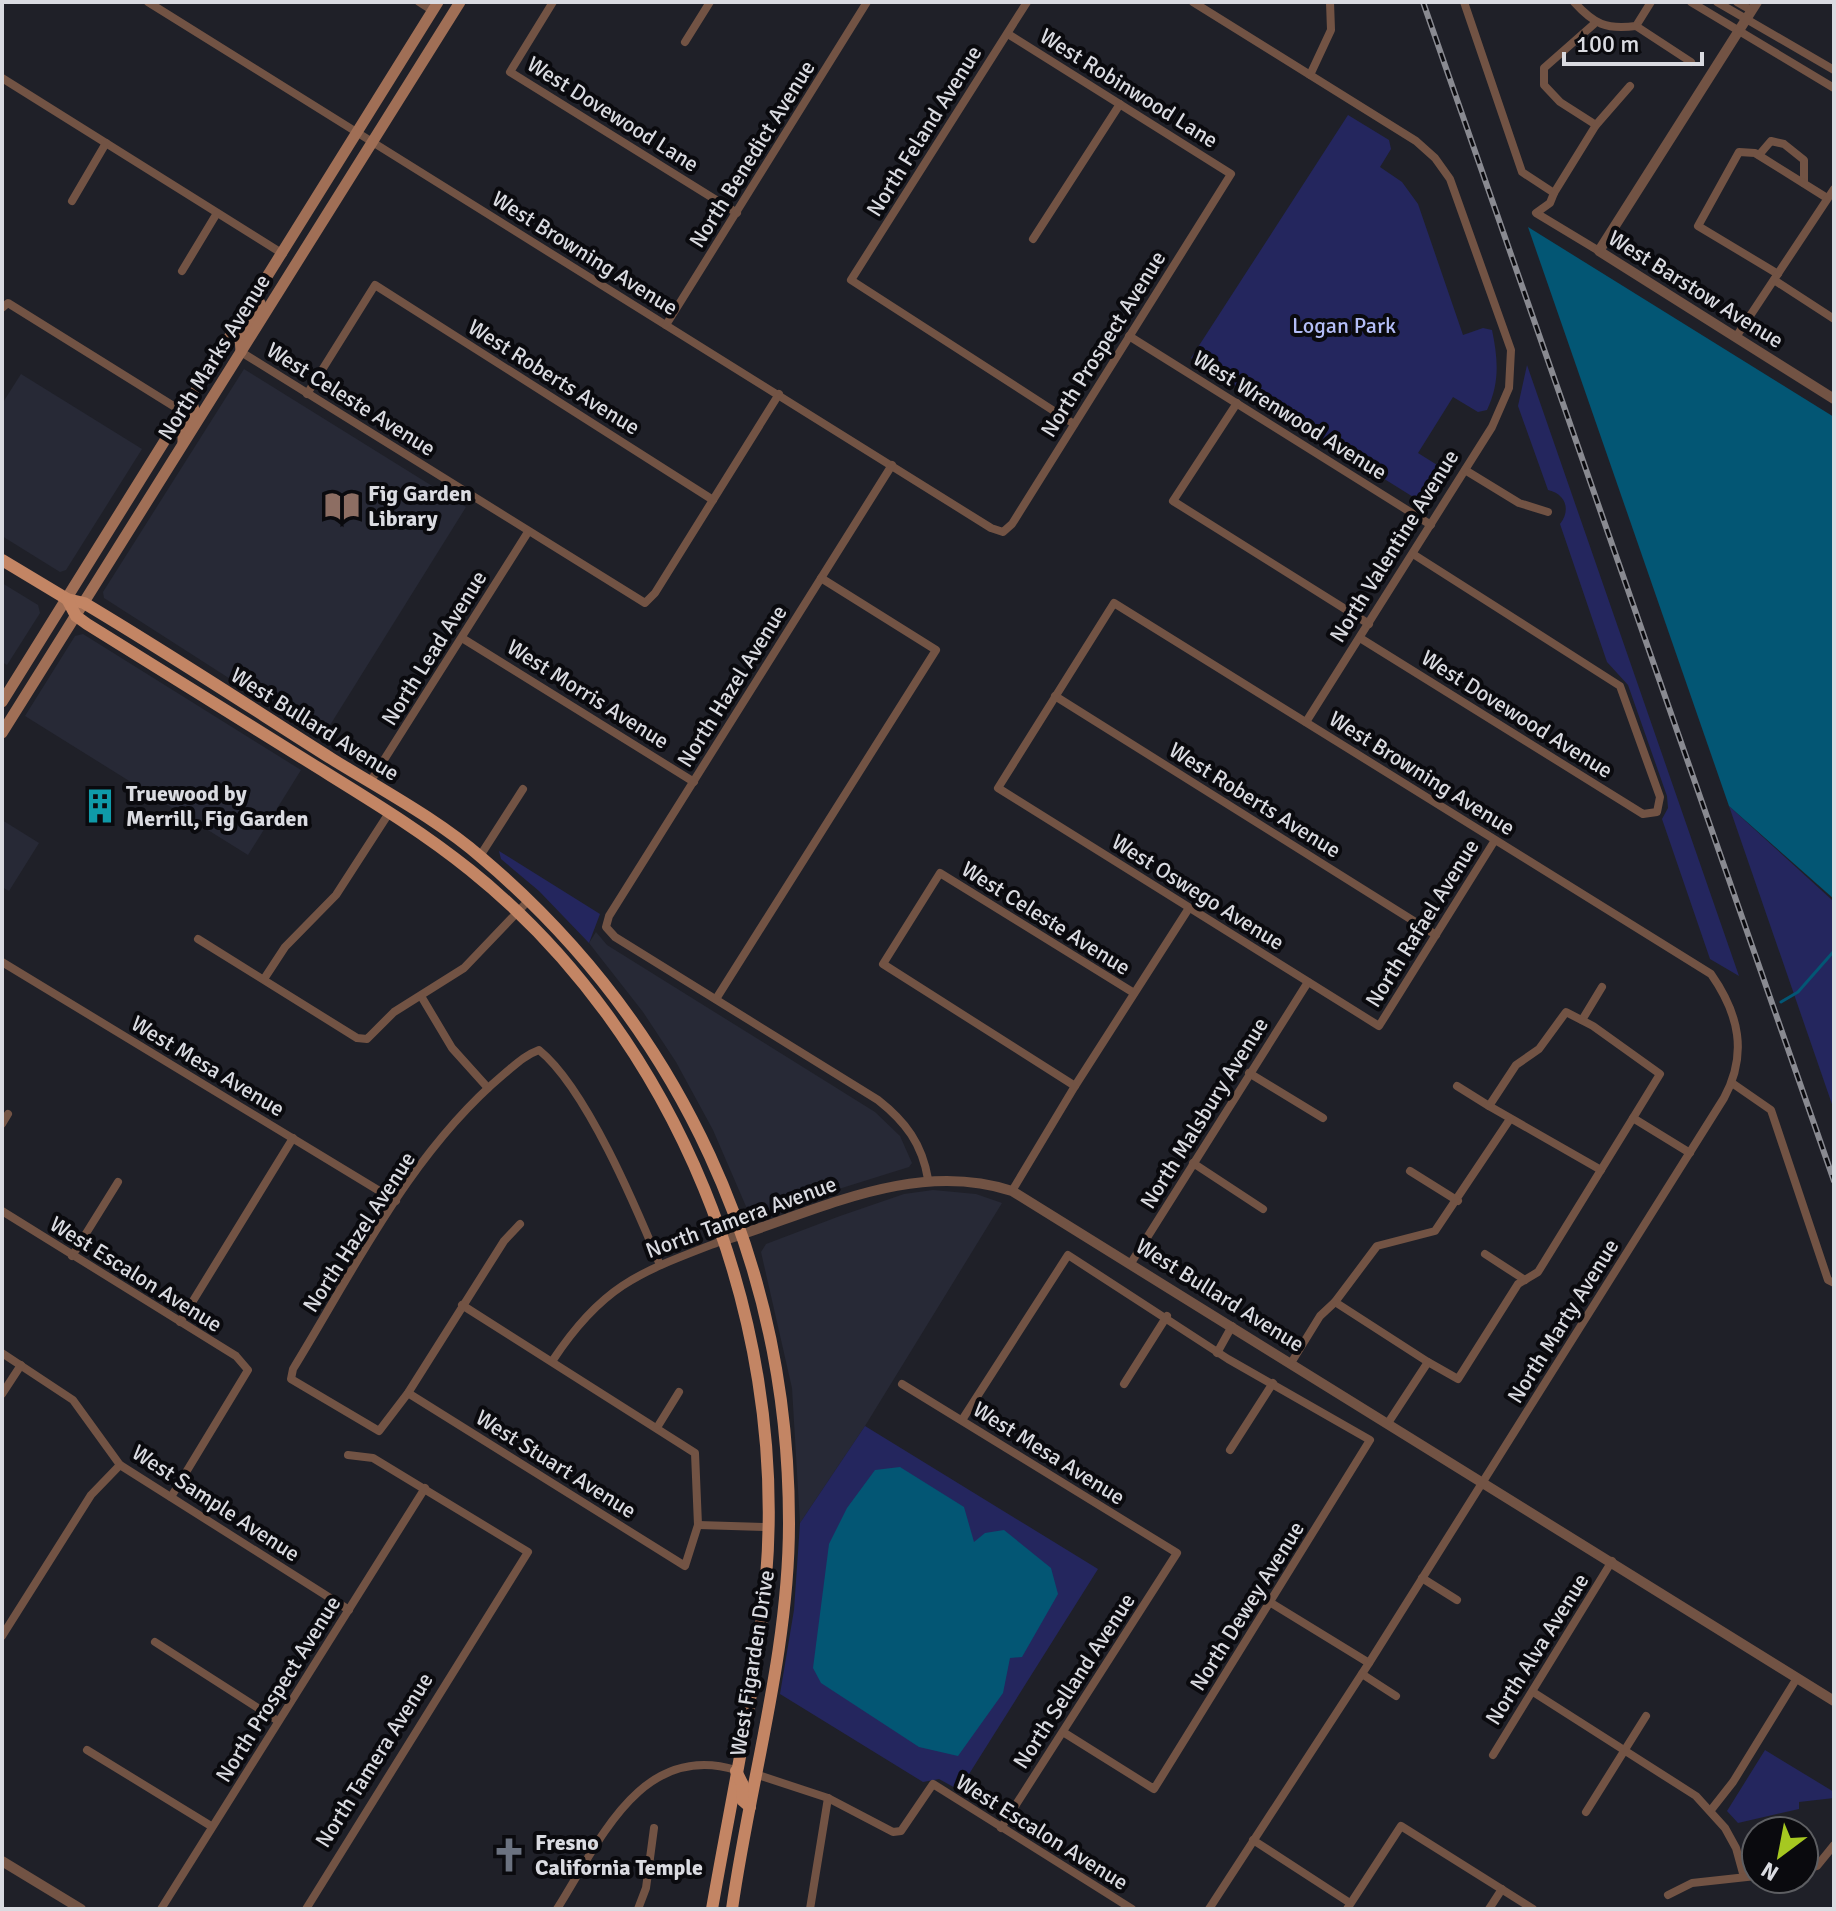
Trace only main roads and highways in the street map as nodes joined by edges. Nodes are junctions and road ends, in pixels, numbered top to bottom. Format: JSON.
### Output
{"nodes":[{"id":1,"x":460,"y":2,"type":"edge"},
{"id":2,"x":436,"y":6,"type":"edge"},
{"id":3,"x":260,"y":291,"type":"junction"},
{"id":4,"x":241,"y":352,"type":"junction"},
{"id":5,"x":191,"y":399,"type":"junction"},
{"id":6,"x":183,"y":444,"type":"junction"},
{"id":7,"x":2,"y":560,"type":"edge"},
{"id":8,"x":67,"y":599,"type":"junction"},
{"id":9,"x":84,"y":603,"type":"junction"},
{"id":10,"x":76,"y":616,"type":"junction"},
{"id":11,"x":2,"y":702,"type":"edge"},
{"id":12,"x":212,"y":702,"type":"junction"},
{"id":13,"x":237,"y":702,"type":"junction"},
{"id":14,"x":2,"y":733,"type":"edge"},
{"id":15,"x":439,"y":846,"type":"junction"},
{"id":16,"x":480,"y":856,"type":"junction"},
{"id":17,"x":529,"y":900,"type":"joint"},
{"id":18,"x":724,"y":1240,"type":"joint"},
{"id":19,"x":744,"y":1732,"type":"junction"},
{"id":20,"x":736,"y":1770,"type":"junction"},
{"id":21,"x":755,"y":1774,"type":"junction"},
{"id":22,"x":750,"y":1807,"type":"junction"},
{"id":23,"x":712,"y":1909,"type":"edge"},
{"id":24,"x":732,"y":1909,"type":"edge"}],
"edges":[{"from":1,"to":4,"type":"main road","name":"North Marks Avenue"},
{"from":2,"to":3,"type":"main road","name":"North Marks Avenue"},
{"from":3,"to":4,"type":"main road"},
{"from":3,"to":5,"type":"main road","name":"North Marks Avenue"},
{"from":4,"to":6,"type":"main road","name":"North Marks Avenue"},
{"from":5,"to":6,"type":"main road"},
{"from":5,"to":8,"type":"main road","name":"North Marks Avenue"},
{"from":6,"to":9,"type":"main road","name":"North Marks Avenue"},
{"from":7,"to":8,"type":"main road","name":"West Bullard Avenue"},
{"from":8,"to":9,"type":"main road","name":"West Bullard Avenue"},
{"from":8,"to":10,"type":"main road","name":"West Bullard Avenue"},
{"from":8,"to":11,"type":"main road","name":"North Marks Avenue"},
{"from":9,"to":10,"type":"main road","name":"North Marks Avenue"},
{"from":9,"to":13,"type":"main road","name":"West Bullard Avenue"},
{"from":10,"to":12,"type":"main road","name":"West Bullard Avenue"},
{"from":10,"to":14,"type":"main road","name":"North Marks Avenue"},
{"from":12,"to":13,"type":"main road"},
{"from":12,"to":15,"type":"main road","name":"West Bullard Avenue"},
{"from":13,"to":16,"type":"main road","name":"West Bullard Avenue"},
{"from":15,"to":16,"type":"main road"},
{"from":15,"to":18,"type":"main road","name":"West Bullard Avenue"},
{"from":16,"to":17,"type":"main road","name":"West Bullard Avenue"},
{"from":17,"to":21,"type":"main road","name":"West Figarden Drive"},
{"from":18,"to":19,"type":"main road","name":"West Figarden Drive"},
{"from":19,"to":20,"type":"main road","name":"West Figarden Drive"},
{"from":19,"to":21,"type":"main road"},
{"from":20,"to":22,"type":"main road"},
{"from":20,"to":23,"type":"main road","name":"West Figarden Drive"},
{"from":21,"to":22,"type":"main road","name":"West Figarden Drive"},
{"from":22,"to":24,"type":"main road","name":"West Figarden Drive"}]}
